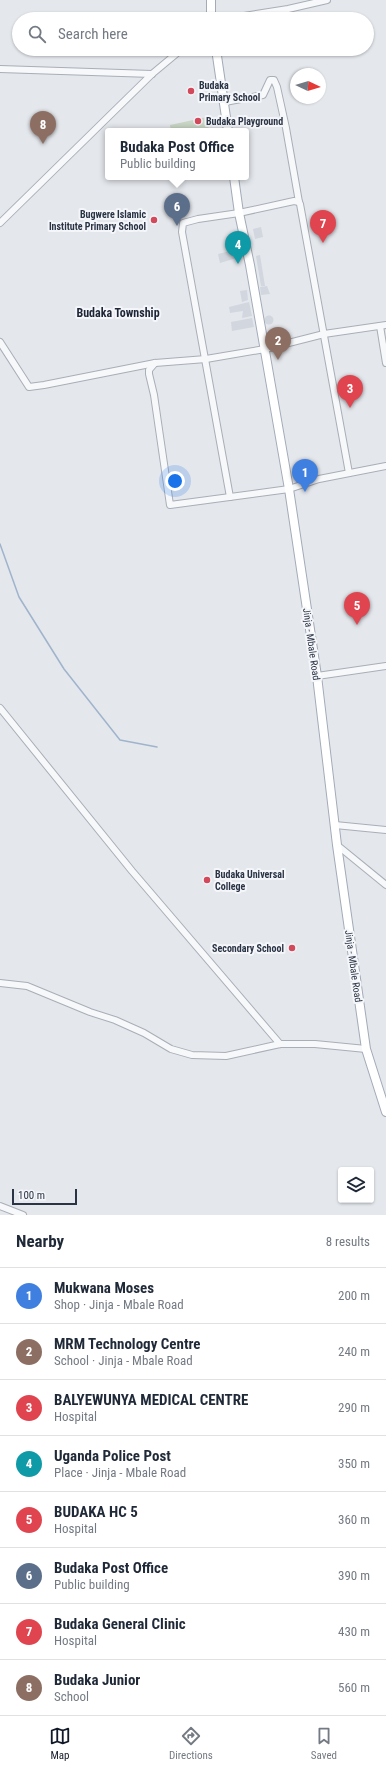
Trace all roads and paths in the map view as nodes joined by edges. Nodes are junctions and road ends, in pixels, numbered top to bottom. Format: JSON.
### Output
{"nodes":[{"id":1,"x":211,"y":0,"type":"edge"},
{"id":2,"x":327,"y":0,"type":"edge"},
{"id":3,"x":211,"y":12,"type":"edge"},
{"id":4,"x":269,"y":12,"type":"edge"},
{"id":5,"x":174,"y":56,"type":"edge"},
{"id":6,"x":217,"y":56,"type":"edge"},
{"id":7,"x":0,"y":69,"type":"edge"},
{"id":8,"x":152,"y":74,"type":"junction"},
{"id":9,"x":225,"y":102,"type":"junction"},
{"id":10,"x":228,"y":128,"type":"edge"},
{"id":11,"x":234,"y":180,"type":"edge"},
{"id":12,"x":298,"y":202,"type":"junction"},
{"id":13,"x":239,"y":213,"type":"junction"},
{"id":14,"x":0,"y":223,"type":"edge"},
{"id":15,"x":383,"y":325,"type":"edge"},
{"id":16,"x":324,"y":334,"type":"junction"},
{"id":17,"x":0,"y":342,"type":"edge"},
{"id":18,"x":265,"y":349,"type":"junction"},
{"id":19,"x":206,"y":359,"type":"junction"},
{"id":20,"x":155,"y":363,"type":"junction"},
{"id":21,"x":386,"y":363,"type":"edge"},
{"id":22,"x":386,"y":466,"type":"edge"},
{"id":23,"x":349,"y":473,"type":"junction"},
{"id":24,"x":289,"y":489,"type":"junction"},
{"id":25,"x":230,"y":497,"type":"junction"},
{"id":26,"x":386,"y":666,"type":"edge"},
{"id":27,"x":317,"y":676,"type":"junction"},
{"id":28,"x":0,"y":708,"type":"edge"},
{"id":29,"x":335,"y":826,"type":"junction"},
{"id":30,"x":386,"y":830,"type":"edge"},
{"id":31,"x":337,"y":845,"type":"junction"},
{"id":32,"x":386,"y":885,"type":"edge"},
{"id":33,"x":0,"y":983,"type":"edge"},
{"id":34,"x":280,"y":1044,"type":"junction"},
{"id":35,"x":366,"y":1049,"type":"junction"},
{"id":36,"x":386,"y":1112,"type":"edge"},
{"id":37,"x":0,"y":1206,"type":"edge"},
{"id":38,"x":23,"y":1215,"type":"edge"}],
"edges":[{"from":1,"to":3,"type":"main road"},
{"from":2,"to":4,"type":"street"},
{"from":5,"to":8,"type":"street"},
{"from":6,"to":9,"type":"main road"},
{"from":7,"to":8,"type":"street"},
{"from":8,"to":14,"type":"street"},
{"from":9,"to":10,"type":"main road"},
{"from":9,"to":12,"type":"street"},
{"from":11,"to":13,"type":"main road","name":"Jinja - Mbale Road"},
{"from":12,"to":13,"type":"street"},
{"from":12,"to":16,"type":"street"},
{"from":13,"to":18,"type":"main road","name":"Jinja - Mbale Road"},
{"from":13,"to":19,"type":"street"},
{"from":15,"to":16,"type":"street"},
{"from":15,"to":21,"type":"street"},
{"from":16,"to":18,"type":"street"},
{"from":16,"to":23,"type":"street"},
{"from":17,"to":20,"type":"street"},
{"from":18,"to":19,"type":"street"},
{"from":18,"to":24,"type":"main road","name":"Jinja - Mbale Road"},
{"from":19,"to":20,"type":"street"},
{"from":19,"to":25,"type":"street"},
{"from":20,"to":25,"type":"street"},
{"from":22,"to":23,"type":"street"},
{"from":23,"to":24,"type":"street"},
{"from":24,"to":25,"type":"street"},
{"from":24,"to":27,"type":"main road","name":"Jinja - Mbale Road"},
{"from":26,"to":27,"type":"street"},
{"from":27,"to":29,"type":"main road","name":"Jinja - Mbale Road"},
{"from":28,"to":34,"type":"street"},
{"from":29,"to":30,"type":"street"},
{"from":29,"to":31,"type":"main road","name":"Jinja - Mbale Road"},
{"from":31,"to":32,"type":"street"},
{"from":31,"to":35,"type":"main road","name":"Jinja - Mbale Road"},
{"from":33,"to":34,"type":"street"},
{"from":34,"to":35,"type":"street"},
{"from":35,"to":36,"type":"main road","name":"Jinja - Mbale Road"},
{"from":37,"to":38,"type":"street"}]}
